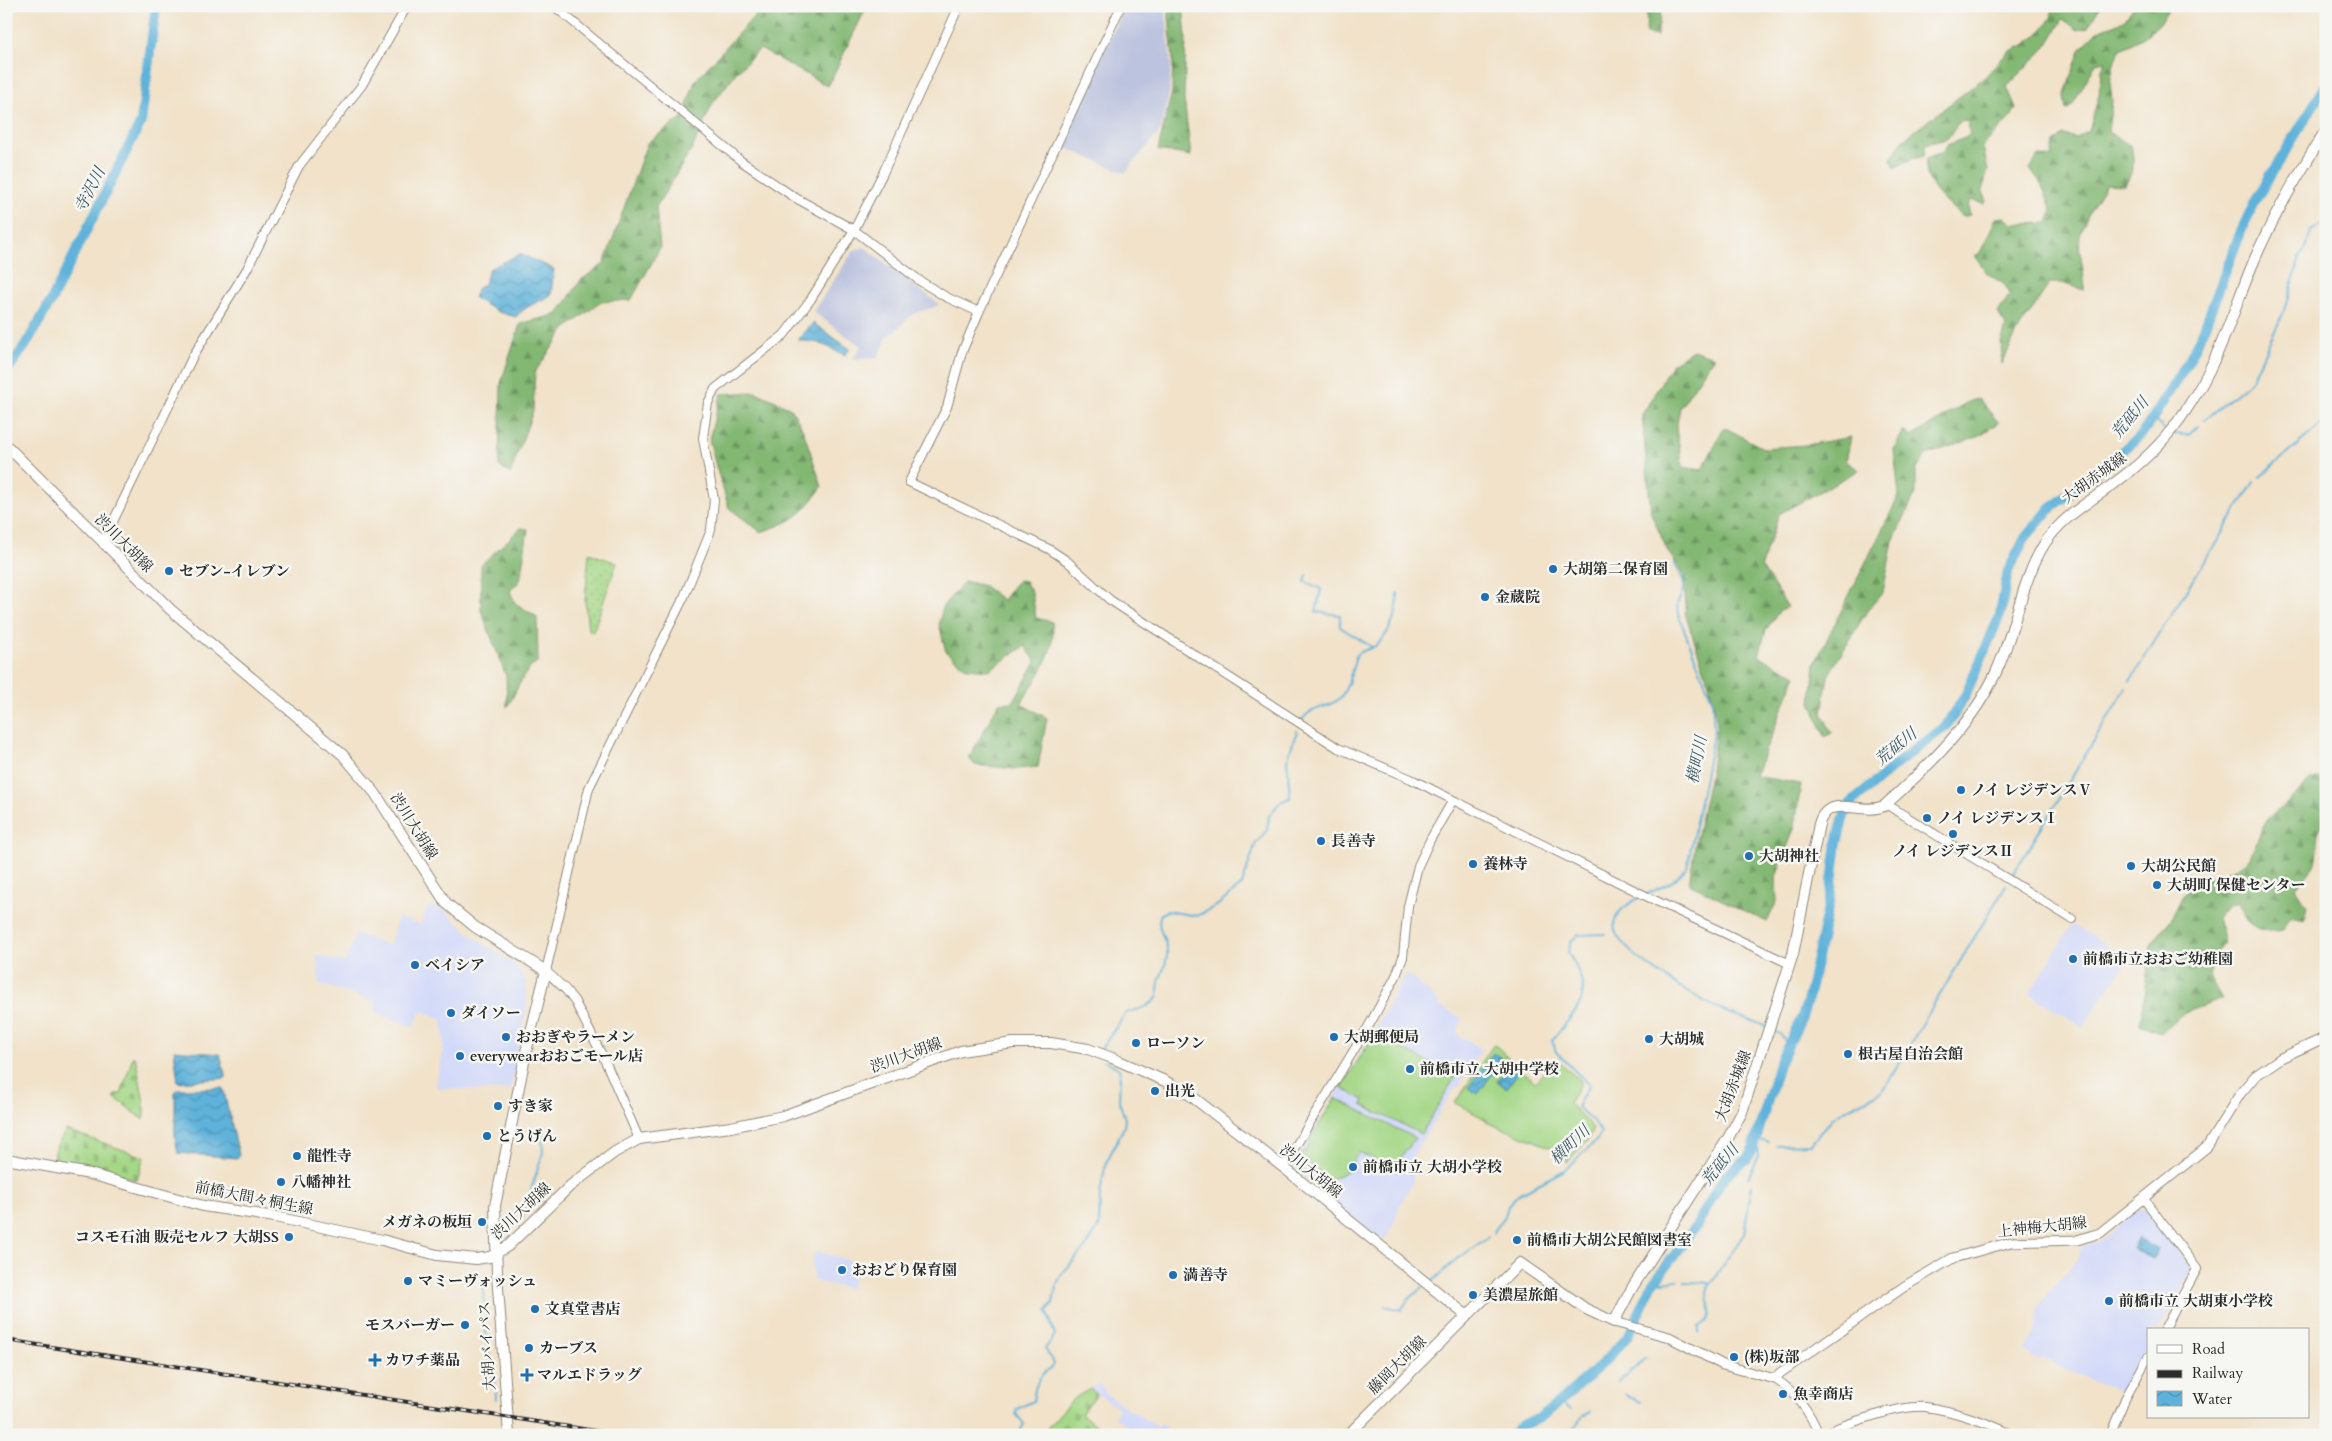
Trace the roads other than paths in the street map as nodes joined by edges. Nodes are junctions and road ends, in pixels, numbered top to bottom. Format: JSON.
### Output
{"nodes":[{"id":1,"x":407,"y":6,"type":"edge"},
{"id":2,"x":554,"y":6,"type":"edge"},
{"id":3,"x":959,"y":6,"type":"edge"},
{"id":4,"x":1121,"y":6,"type":"edge"},
{"id":5,"x":2326,"y":130,"type":"edge"},
{"id":6,"x":854,"y":230,"type":"junction"},
{"id":7,"x":979,"y":312,"type":"junction"},
{"id":8,"x":6,"y":445,"type":"edge"},
{"id":9,"x":104,"y":544,"type":"junction"},
{"id":10,"x":1453,"y":800,"type":"junction"},
{"id":11,"x":1882,"y":806,"type":"junction"},
{"id":12,"x":2072,"y":919,"type":"dead end"},
{"id":13,"x":1790,"y":964,"type":"junction"},
{"id":14,"x":546,"y":971,"type":"junction"},
{"id":15,"x":2326,"y":1037,"type":"edge"},
{"id":16,"x":639,"y":1139,"type":"junction"},
{"id":17,"x":6,"y":1159,"type":"edge"},
{"id":18,"x":1283,"y":1167,"type":"junction"},
{"id":19,"x":2144,"y":1199,"type":"junction"},
{"id":20,"x":496,"y":1254,"type":"junction"},
{"id":21,"x":1467,"y":1316,"type":"junction"},
{"id":22,"x":1616,"y":1322,"type":"junction"},
{"id":23,"x":2165,"y":1328,"type":"edge"},
{"id":24,"x":2147,"y":1359,"type":"edge"},
{"id":25,"x":1775,"y":1380,"type":"junction"},
{"id":26,"x":509,"y":1435,"type":"edge"},
{"id":27,"x":1348,"y":1435,"type":"edge"},
{"id":28,"x":1820,"y":1435,"type":"edge"},
{"id":29,"x":2013,"y":1435,"type":"edge"},
{"id":30,"x":2110,"y":1435,"type":"edge"}],
"edges":[{"from":1,"to":9,"type":"street"},
{"from":2,"to":6,"type":"street"},
{"from":3,"to":6,"type":"street"},
{"from":4,"to":7,"type":"street"},
{"from":5,"to":11,"type":"main road","name":"大胡赤城線"},
{"from":6,"to":7,"type":"street"},
{"from":6,"to":14,"type":"street"},
{"from":7,"to":10,"type":"street"},
{"from":8,"to":9,"type":"main road","name":"渋川大胡線"},
{"from":9,"to":14,"type":"main road","name":"渋川大胡線"},
{"from":10,"to":13,"type":"street"},
{"from":10,"to":18,"type":"street"},
{"from":11,"to":12,"type":"street"},
{"from":11,"to":13,"type":"main road","name":"大胡赤城線"},
{"from":13,"to":22,"type":"main road","name":"大胡赤城線"},
{"from":14,"to":16,"type":"street"},
{"from":14,"to":20,"type":"main road","name":"渋川大胡線"},
{"from":15,"to":19,"type":"main road","name":"上神梅大胡線"},
{"from":16,"to":18,"type":"main road","name":"渋川大胡線"},
{"from":16,"to":20,"type":"main road","name":"渋川大胡線"},
{"from":17,"to":20,"type":"main road","name":"前橋大間々桐生線"},
{"from":18,"to":21,"type":"main road","name":"渋川大胡線"},
{"from":19,"to":23,"type":"street"},
{"from":19,"to":25,"type":"main road","name":"上神梅大胡線"},
{"from":20,"to":26,"type":"main road","name":"大胡バイパス"},
{"from":21,"to":22,"type":"main road"},
{"from":21,"to":27,"type":"main road","name":"藤岡大胡線"},
{"from":22,"to":25,"type":"main road"},
{"from":24,"to":30,"type":"street"},
{"from":25,"to":28,"type":"street"},
{"from":28,"to":29,"type":"street"}]}
